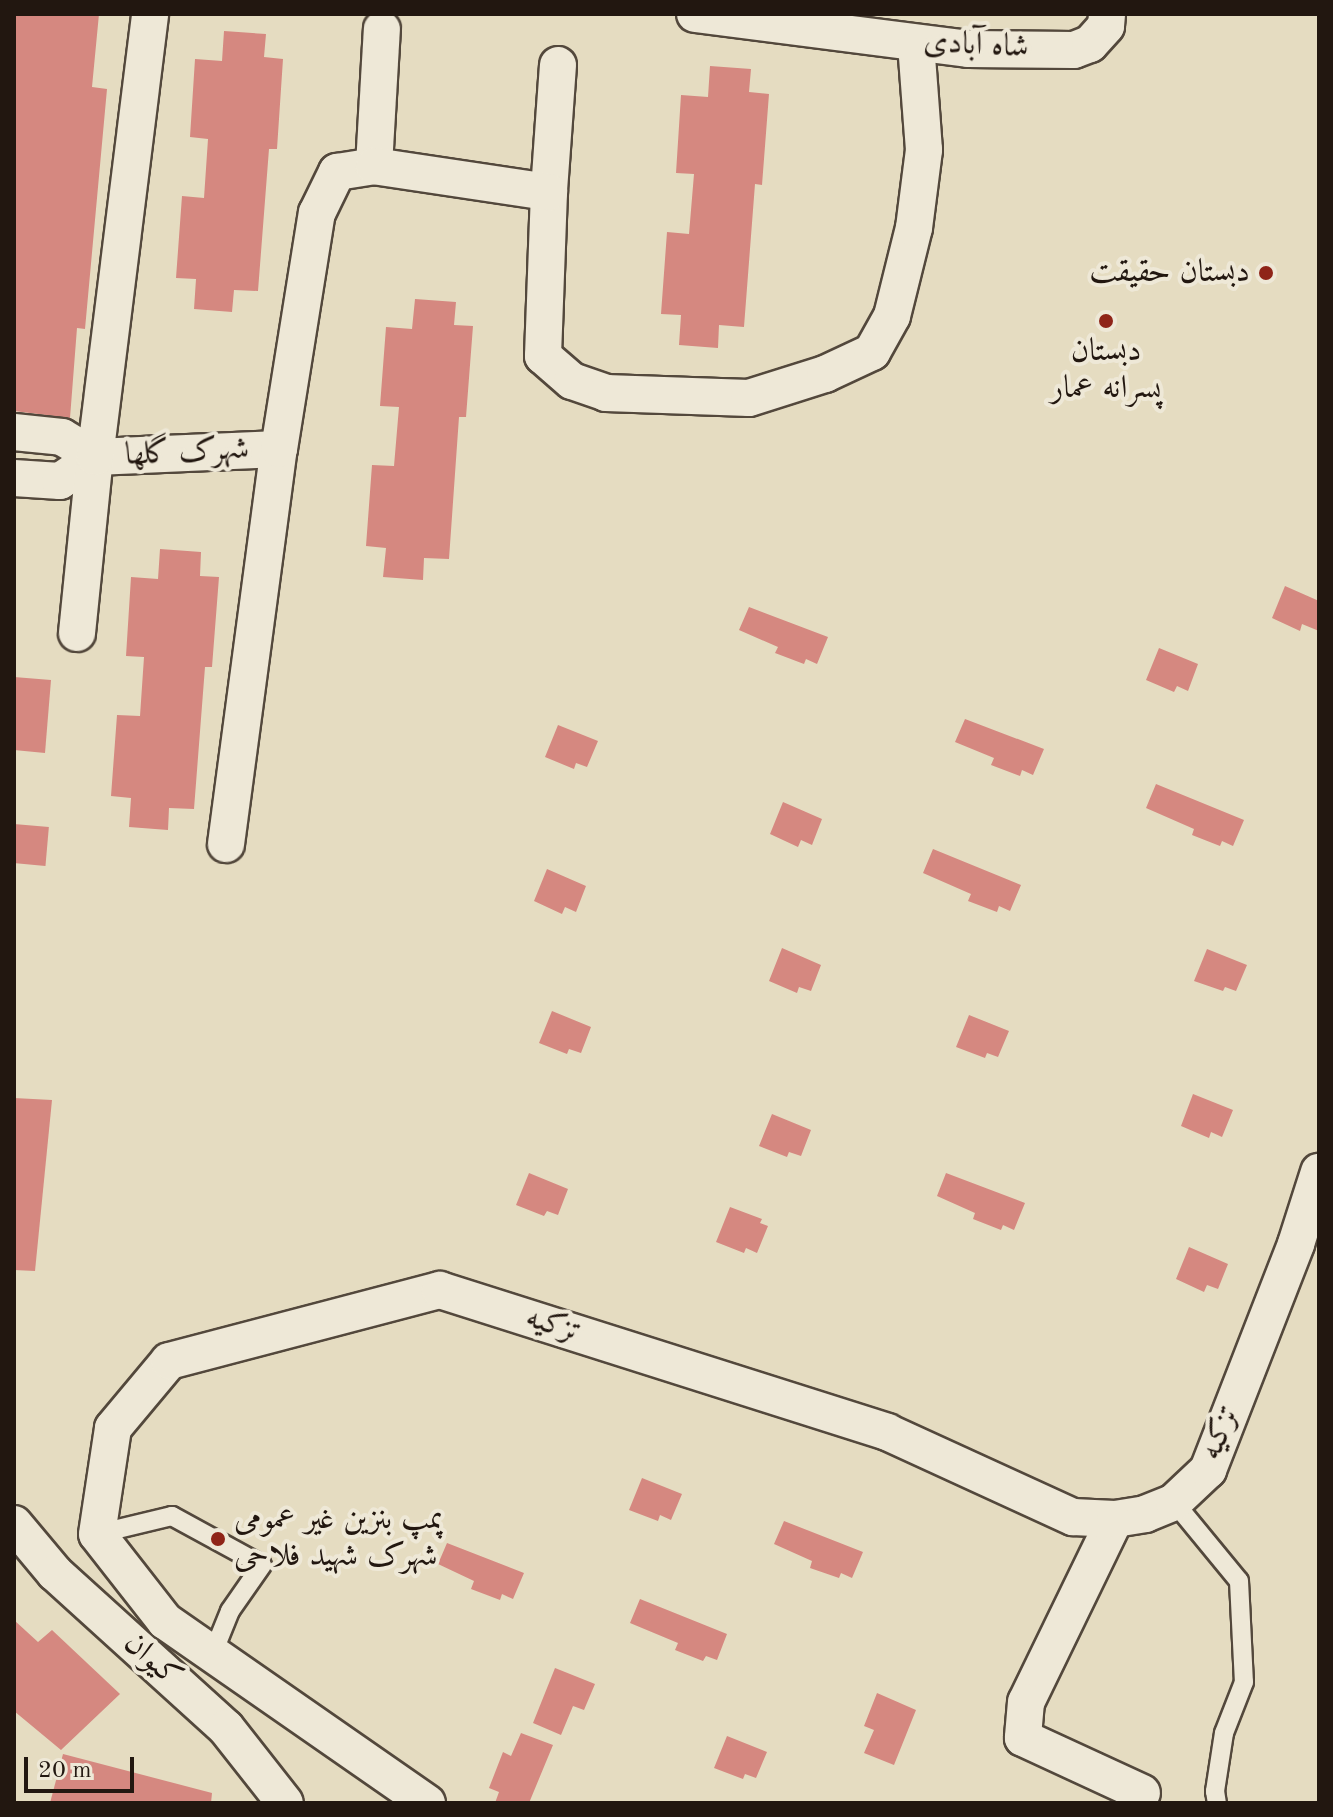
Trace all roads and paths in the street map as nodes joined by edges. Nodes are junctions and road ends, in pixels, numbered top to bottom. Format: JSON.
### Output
{"nodes":[{"id":1,"x":150,"y":14,"type":"edge"},
{"id":2,"x":695,"y":14,"type":"edge"},
{"id":3,"x":1106,"y":20,"type":"edge"},
{"id":4,"x":382,"y":29,"type":"dead end"},
{"id":5,"x":916,"y":44,"type":"junction"},
{"id":6,"x":558,"y":65,"type":"dead end"},
{"id":7,"x":374,"y":166,"type":"junction"},
{"id":8,"x":549,"y":192,"type":"junction"},
{"id":9,"x":14,"y":432,"type":"edge"},
{"id":10,"x":279,"y":449,"type":"junction"},
{"id":11,"x":95,"y":457,"type":"junction"},
{"id":12,"x":14,"y":478,"type":"edge"},
{"id":13,"x":77,"y":633,"type":"dead end"},
{"id":14,"x":226,"y":844,"type":"dead end"},
{"id":15,"x":1319,"y":1172,"type":"edge"},
{"id":16,"x":1174,"y":1502,"type":"junction"},
{"id":17,"x":1115,"y":1519,"type":"junction"},
{"id":18,"x":14,"y":1524,"type":"edge"},
{"id":19,"x":97,"y":1534,"type":"junction"},
{"id":20,"x":213,"y":1653,"type":"junction"},
{"id":21,"x":1142,"y":1793,"type":"dead end"},
{"id":22,"x":285,"y":1803,"type":"edge"},
{"id":23,"x":427,"y":1803,"type":"edge"},
{"id":24,"x":1217,"y":1803,"type":"edge"}],
"edges":[{"from":1,"to":11,"type":"street"},
{"from":2,"to":5,"type":"street","name":"شاه آبادی"},
{"from":3,"to":5,"type":"street","name":"شاه آبادی"},
{"from":4,"to":7,"type":"street"},
{"from":5,"to":8,"type":"street"},
{"from":6,"to":8,"type":"street"},
{"from":7,"to":8,"type":"street"},
{"from":7,"to":10,"type":"street"},
{"from":9,"to":11,"type":"street","name":"شهرک گلها"},
{"from":10,"to":11,"type":"street","name":"شهرک گلها"},
{"from":10,"to":14,"type":"street"},
{"from":11,"to":12,"type":"street","name":"شهرک گلها"},
{"from":11,"to":13,"type":"street"},
{"from":15,"to":16,"type":"street","name":"تزکیه"},
{"from":16,"to":17,"type":"street","name":"تزکیه"},
{"from":16,"to":24,"type":"lane"},
{"from":17,"to":19,"type":"street","name":"تزکیه"},
{"from":17,"to":21,"type":"street"},
{"from":18,"to":22,"type":"street","name":"کیوان"},
{"from":19,"to":20,"type":"street"},
{"from":19,"to":20,"type":"lane"},
{"from":20,"to":23,"type":"street"}]}
